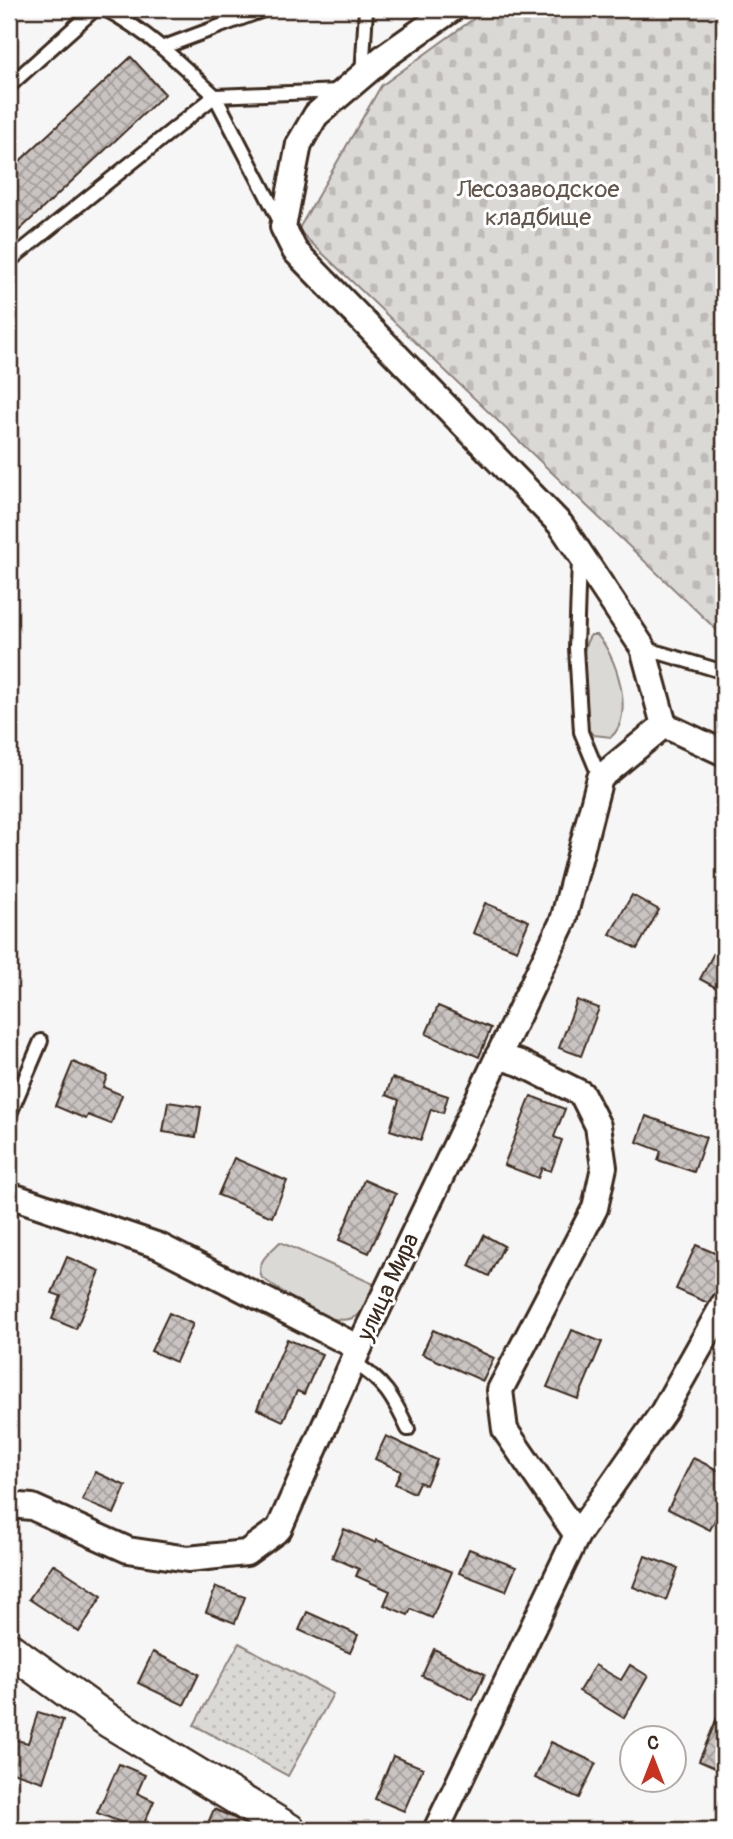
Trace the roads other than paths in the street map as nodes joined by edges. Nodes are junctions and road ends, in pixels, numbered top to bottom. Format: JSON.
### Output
{"nodes":[{"id":1,"x":94,"y":9,"type":"edge"},
{"id":2,"x":105,"y":9,"type":"edge"},
{"id":3,"x":266,"y":9,"type":"edge"},
{"id":4,"x":366,"y":9,"type":"edge"},
{"id":5,"x":452,"y":9,"type":"edge"},
{"id":6,"x":164,"y":47,"type":"junction"},
{"id":7,"x":353,"y":83,"type":"junction"},
{"id":8,"x":9,"y":86,"type":"edge"},
{"id":9,"x":215,"y":96,"type":"junction"},
{"id":10,"x":282,"y":227,"type":"junction"},
{"id":11,"x":9,"y":261,"type":"edge"},
{"id":12,"x":579,"y":552,"type":"junction"},
{"id":13,"x":643,"y":648,"type":"junction"},
{"id":14,"x":724,"y":672,"type":"edge"},
{"id":15,"x":664,"y":725,"type":"junction"},
{"id":16,"x":724,"y":753,"type":"edge"},
{"id":17,"x":600,"y":778,"type":"junction"},
{"id":18,"x":41,"y":1041,"type":"dead end"},
{"id":19,"x":498,"y":1056,"type":"junction"},
{"id":20,"x":9,"y":1116,"type":"edge"},
{"id":21,"x":9,"y":1195,"type":"edge"},
{"id":22,"x":724,"y":1304,"type":"edge"},
{"id":23,"x":356,"y":1355,"type":"junction"},
{"id":24,"x":408,"y":1429,"type":"dead end"},
{"id":25,"x":9,"y":1505,"type":"edge"},
{"id":26,"x":577,"y":1535,"type":"junction"},
{"id":27,"x":9,"y":1649,"type":"edge"},
{"id":28,"x":289,"y":1830,"type":"edge"},
{"id":29,"x":436,"y":1830,"type":"edge"}],
"edges":[{"from":1,"to":8,"type":"lane"},
{"from":2,"to":6,"type":"lane"},
{"from":3,"to":6,"type":"lane"},
{"from":4,"to":7,"type":"lane"},
{"from":5,"to":7,"type":"street"},
{"from":6,"to":9,"type":"lane"},
{"from":7,"to":9,"type":"lane"},
{"from":7,"to":10,"type":"street"},
{"from":9,"to":10,"type":"lane"},
{"from":9,"to":11,"type":"lane"},
{"from":10,"to":12,"type":"street"},
{"from":12,"to":13,"type":"street"},
{"from":12,"to":17,"type":"lane"},
{"from":13,"to":14,"type":"lane"},
{"from":13,"to":15,"type":"street"},
{"from":15,"to":16,"type":"street"},
{"from":15,"to":17,"type":"street"},
{"from":17,"to":19,"type":"street","name":"улица Мира"},
{"from":18,"to":20,"type":"lane"},
{"from":19,"to":23,"type":"street","name":"улица Мира"},
{"from":19,"to":26,"type":"street"},
{"from":21,"to":23,"type":"street"},
{"from":22,"to":26,"type":"street"},
{"from":23,"to":24,"type":"lane"},
{"from":23,"to":25,"type":"street","name":"улица Мира"},
{"from":26,"to":29,"type":"street"},
{"from":27,"to":28,"type":"street"}]}
